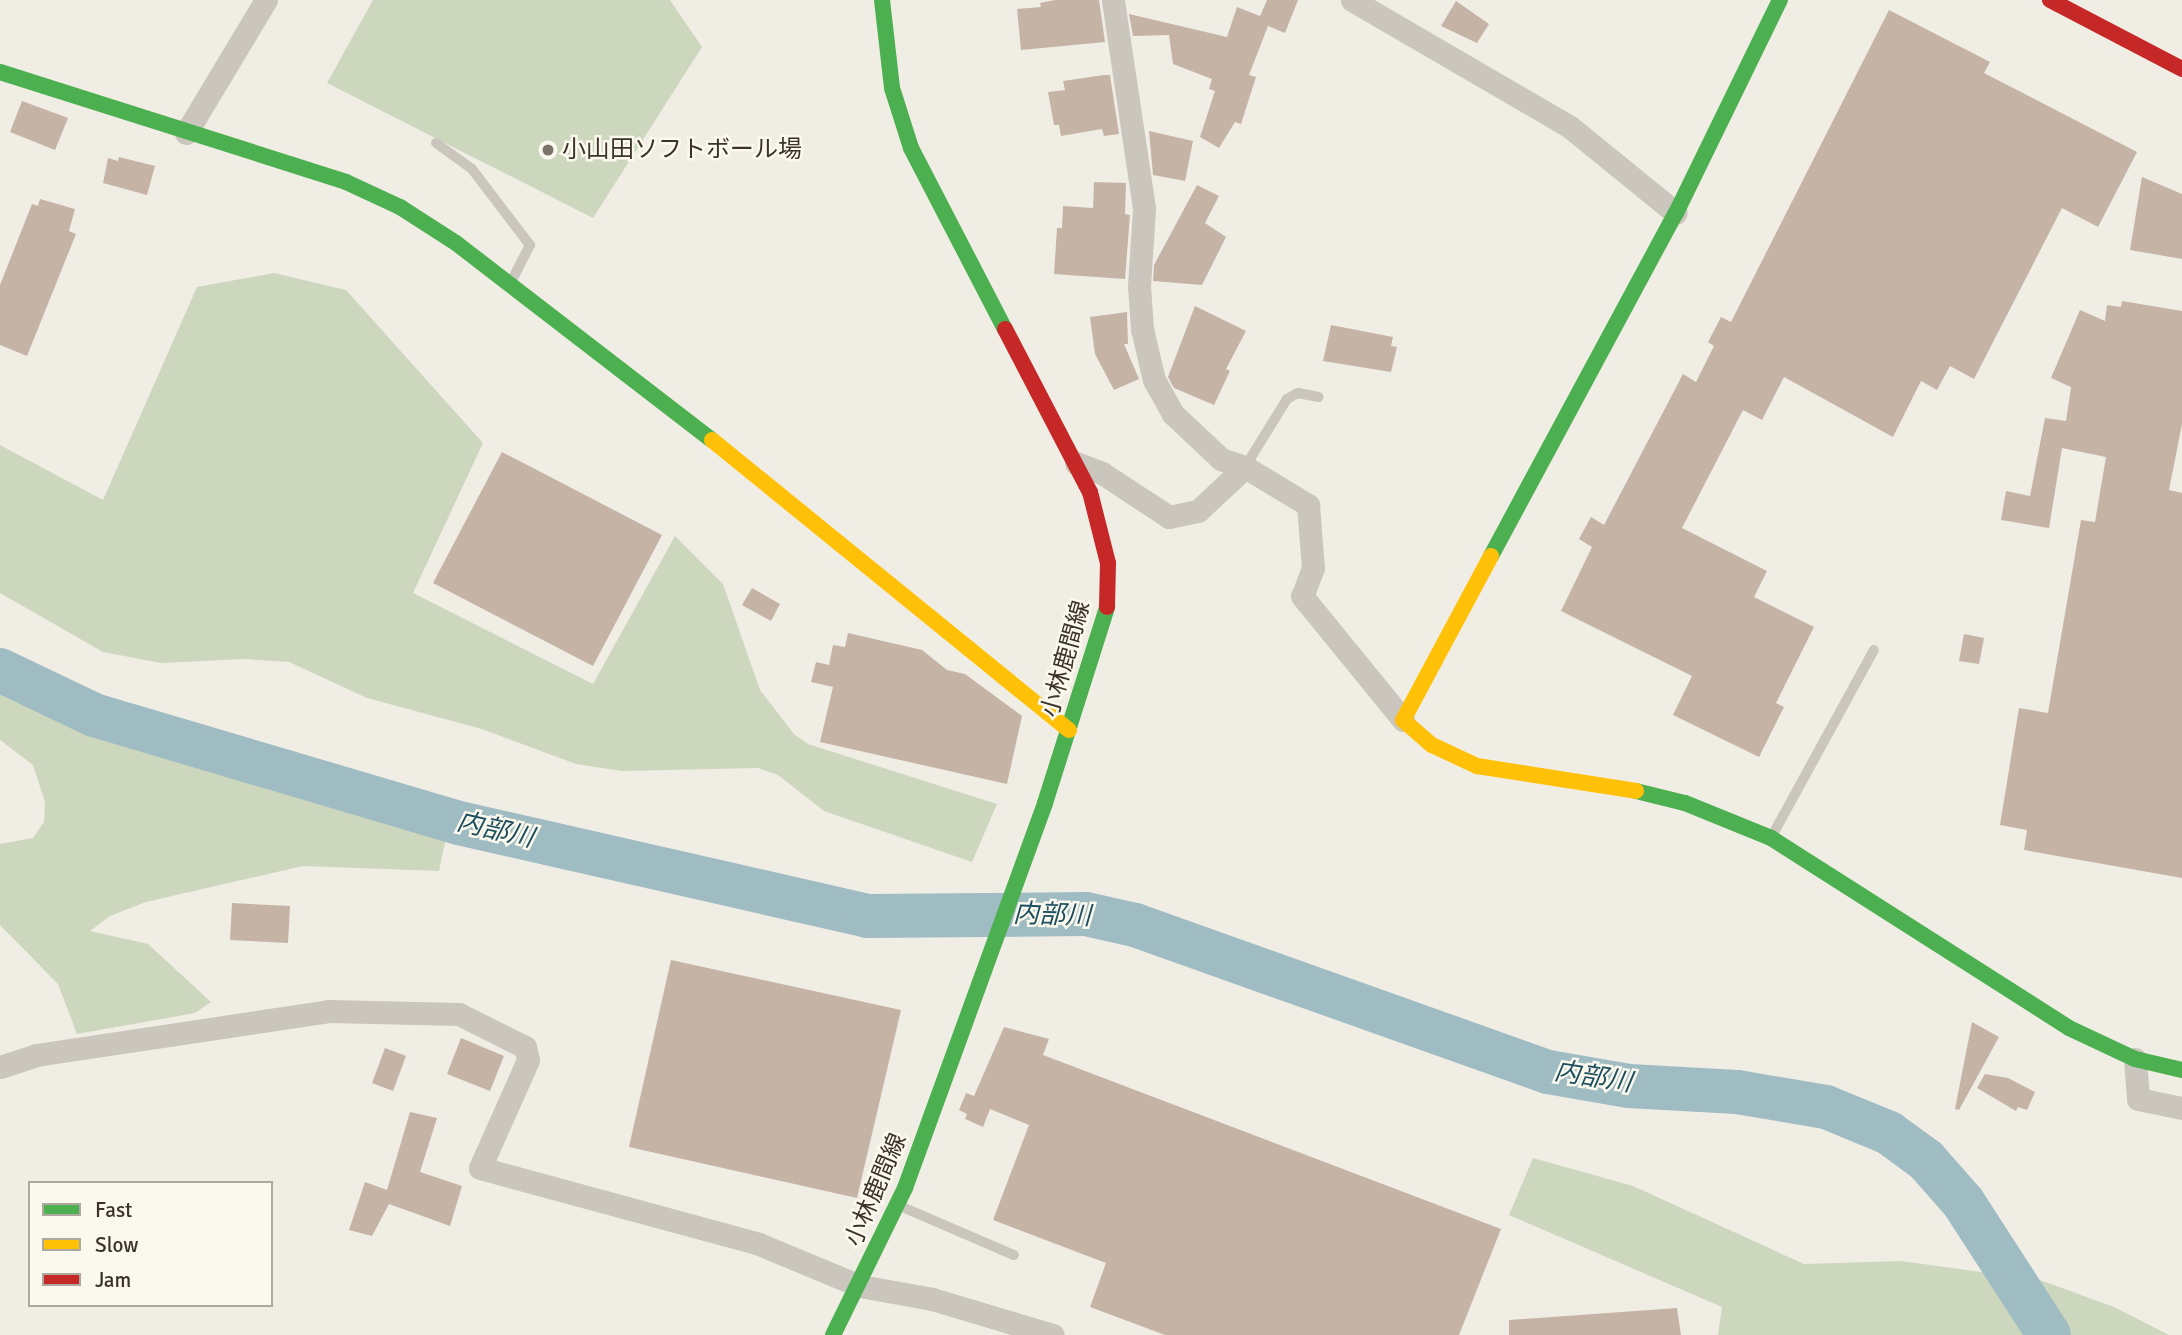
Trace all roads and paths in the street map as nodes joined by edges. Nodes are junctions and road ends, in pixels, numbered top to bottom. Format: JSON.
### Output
{"nodes":[{"id":1,"x":266,"y":0,"type":"edge"},
{"id":2,"x":881,"y":0,"type":"edge"},
{"id":3,"x":1113,"y":0,"type":"edge"},
{"id":4,"x":1352,"y":0,"type":"edge"},
{"id":5,"x":1780,"y":0,"type":"edge"},
{"id":6,"x":2050,"y":0,"type":"edge"},
{"id":7,"x":2076,"y":7,"type":"edge"},
{"id":8,"x":2182,"y":69,"type":"edge"},
{"id":9,"x":0,"y":72,"type":"edge"},
{"id":10,"x":186,"y":133,"type":"junction"},
{"id":11,"x":436,"y":143,"type":"dead end"},
{"id":12,"x":1676,"y":213,"type":"junction"},
{"id":13,"x":510,"y":284,"type":"junction"},
{"id":14,"x":1319,"y":397,"type":"dead end"},
{"id":15,"x":1076,"y":463,"type":"junction"},
{"id":16,"x":1245,"y":467,"type":"junction"},
{"id":17,"x":1874,"y":650,"type":"dead end"},
{"id":18,"x":1403,"y":720,"type":"junction"},
{"id":19,"x":1069,"y":730,"type":"junction"},
{"id":20,"x":1771,"y":838,"type":"junction"},
{"id":21,"x":2135,"y":1059,"type":"junction"},
{"id":22,"x":0,"y":1067,"type":"edge"},
{"id":23,"x":2182,"y":1070,"type":"edge"},
{"id":24,"x":2182,"y":1108,"type":"edge"},
{"id":25,"x":897,"y":1205,"type":"junction"},
{"id":26,"x":1014,"y":1255,"type":"dead end"},
{"id":27,"x":860,"y":1286,"type":"junction"},
{"id":28,"x":833,"y":1335,"type":"edge"},
{"id":29,"x":1053,"y":1335,"type":"edge"}],
"edges":[{"from":1,"to":10,"type":"street"},
{"from":2,"to":15,"type":"street","name":"小林鹿間線"},
{"from":3,"to":16,"type":"street"},
{"from":4,"to":12,"type":"street"},
{"from":5,"to":12,"type":"street"},
{"from":6,"to":7,"type":"street"},
{"from":7,"to":8,"type":"street"},
{"from":9,"to":10,"type":"street"},
{"from":10,"to":13,"type":"street"},
{"from":11,"to":13,"type":"lane"},
{"from":12,"to":18,"type":"street"},
{"from":13,"to":19,"type":"street"},
{"from":14,"to":16,"type":"lane"},
{"from":15,"to":16,"type":"street"},
{"from":15,"to":19,"type":"street","name":"小林鹿間線"},
{"from":16,"to":18,"type":"street"},
{"from":17,"to":20,"type":"lane"},
{"from":18,"to":20,"type":"street"},
{"from":19,"to":25,"type":"street","name":"小林鹿間線"},
{"from":20,"to":21,"type":"street"},
{"from":21,"to":23,"type":"street"},
{"from":21,"to":24,"type":"street"},
{"from":22,"to":27,"type":"street"},
{"from":25,"to":26,"type":"lane"},
{"from":25,"to":27,"type":"street","name":"小林鹿間線"},
{"from":27,"to":28,"type":"street","name":"小林鹿間線"},
{"from":27,"to":29,"type":"street"}]}
